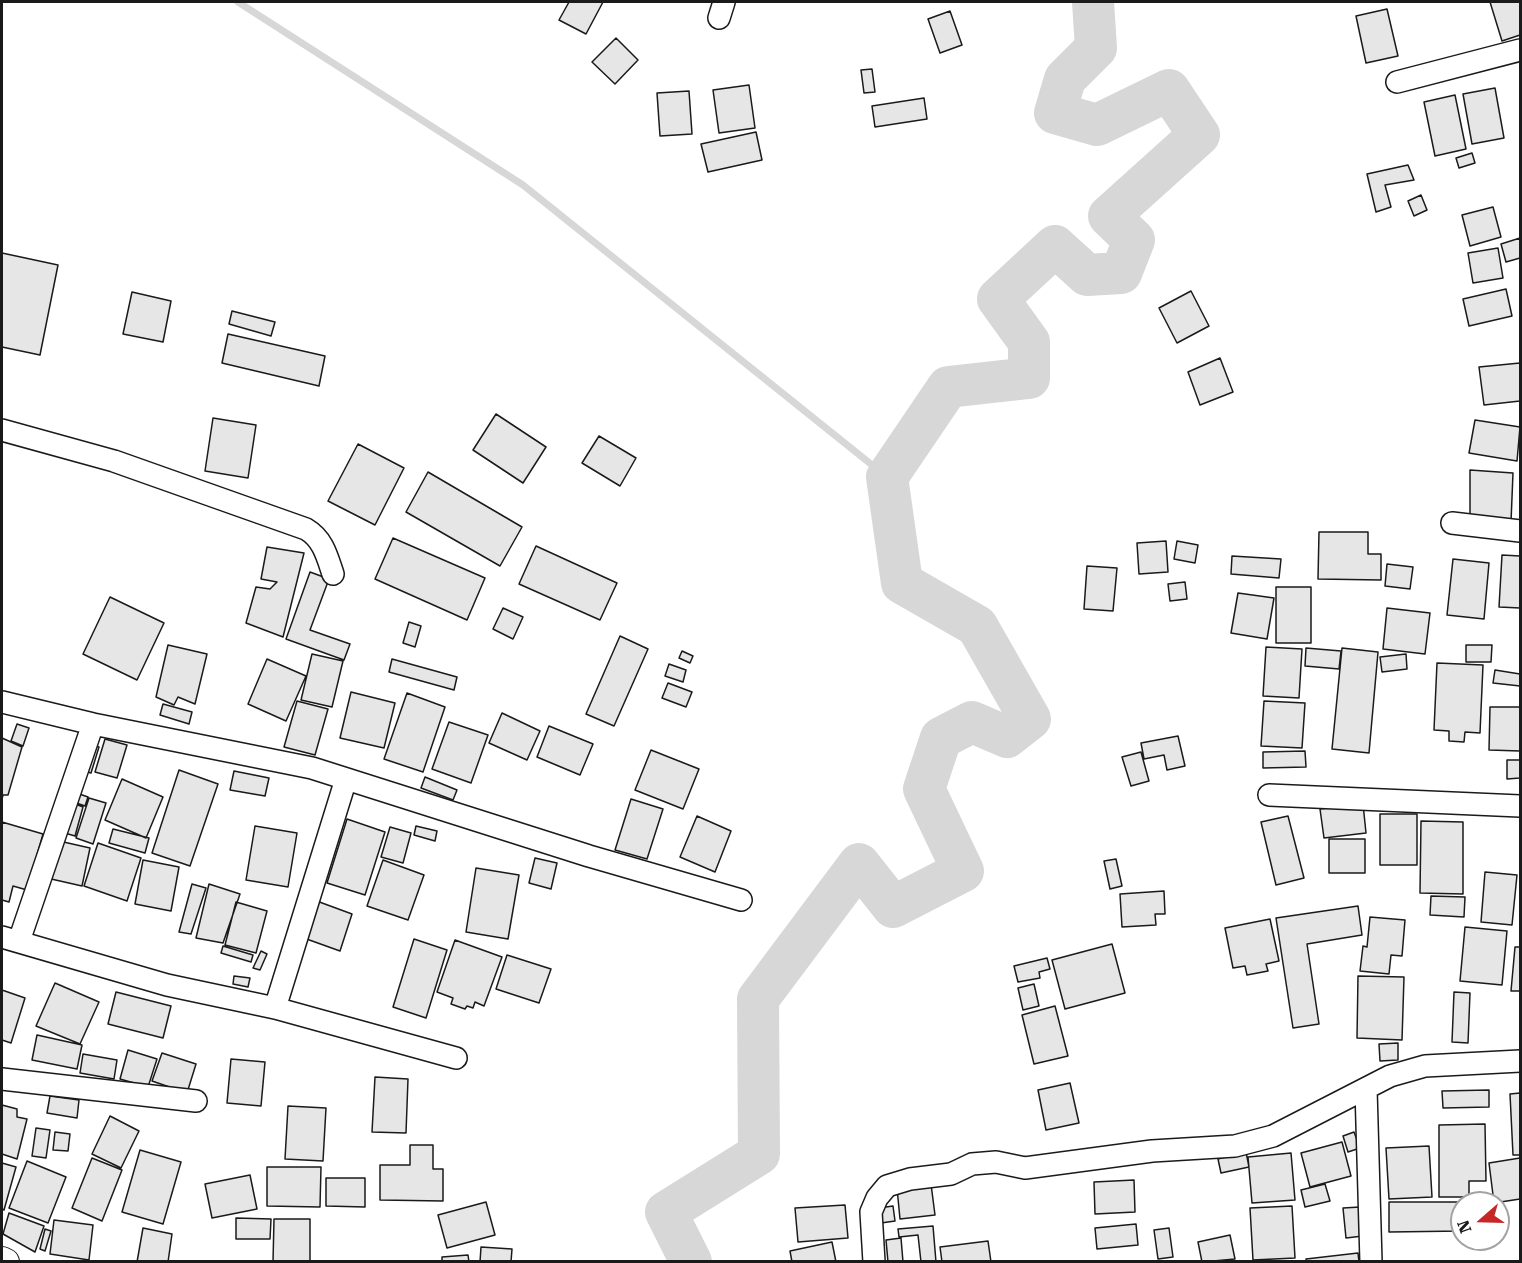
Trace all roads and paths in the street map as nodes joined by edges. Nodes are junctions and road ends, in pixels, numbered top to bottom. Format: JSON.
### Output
{"nodes":[{"id":1,"x":1521,"y":50,"type":"edge"},
{"id":2,"x":1397,"y":82,"type":"dead end"},
{"id":3,"x":2,"y":429,"type":"edge"},
{"id":4,"x":1452,"y":523,"type":"dead end"},
{"id":5,"x":1521,"y":531,"type":"edge"},
{"id":6,"x":333,"y":574,"type":"dead end"},
{"id":7,"x":2,"y":702,"type":"edge"},
{"id":8,"x":93,"y":724,"type":"junction"},
{"id":9,"x":346,"y":779,"type":"junction"},
{"id":10,"x":1269,"y":795,"type":"dead end"},
{"id":11,"x":1521,"y":806,"type":"edge"},
{"id":12,"x":741,"y":900,"type":"dead end"},
{"id":13,"x":10,"y":939,"type":"edge"},
{"id":14,"x":275,"y":1008,"type":"junction"},
{"id":15,"x":456,"y":1058,"type":"dead end"},
{"id":16,"x":1521,"y":1061,"type":"edge"},
{"id":17,"x":2,"y":1079,"type":"edge"},
{"id":18,"x":1366,"y":1089,"type":"junction"},
{"id":19,"x":196,"y":1101,"type":"dead end"},
{"id":20,"x":2,"y":1260,"type":"edge"},
{"id":21,"x":6,"y":1262,"type":"edge"},
{"id":22,"x":874,"y":1262,"type":"edge"},
{"id":23,"x":1371,"y":1262,"type":"edge"}],
"edges":[{"from":1,"to":2,"type":"street"},
{"from":3,"to":6,"type":"street"},
{"from":4,"to":5,"type":"street"},
{"from":7,"to":8,"type":"street"},
{"from":8,"to":9,"type":"street"},
{"from":8,"to":13,"type":"street"},
{"from":9,"to":12,"type":"street"},
{"from":9,"to":14,"type":"street"},
{"from":10,"to":11,"type":"street"},
{"from":13,"to":14,"type":"street"},
{"from":14,"to":15,"type":"street"},
{"from":16,"to":18,"type":"street"},
{"from":17,"to":19,"type":"street"},
{"from":18,"to":22,"type":"street"},
{"from":18,"to":23,"type":"street"},
{"from":20,"to":21,"type":"street"}]}
